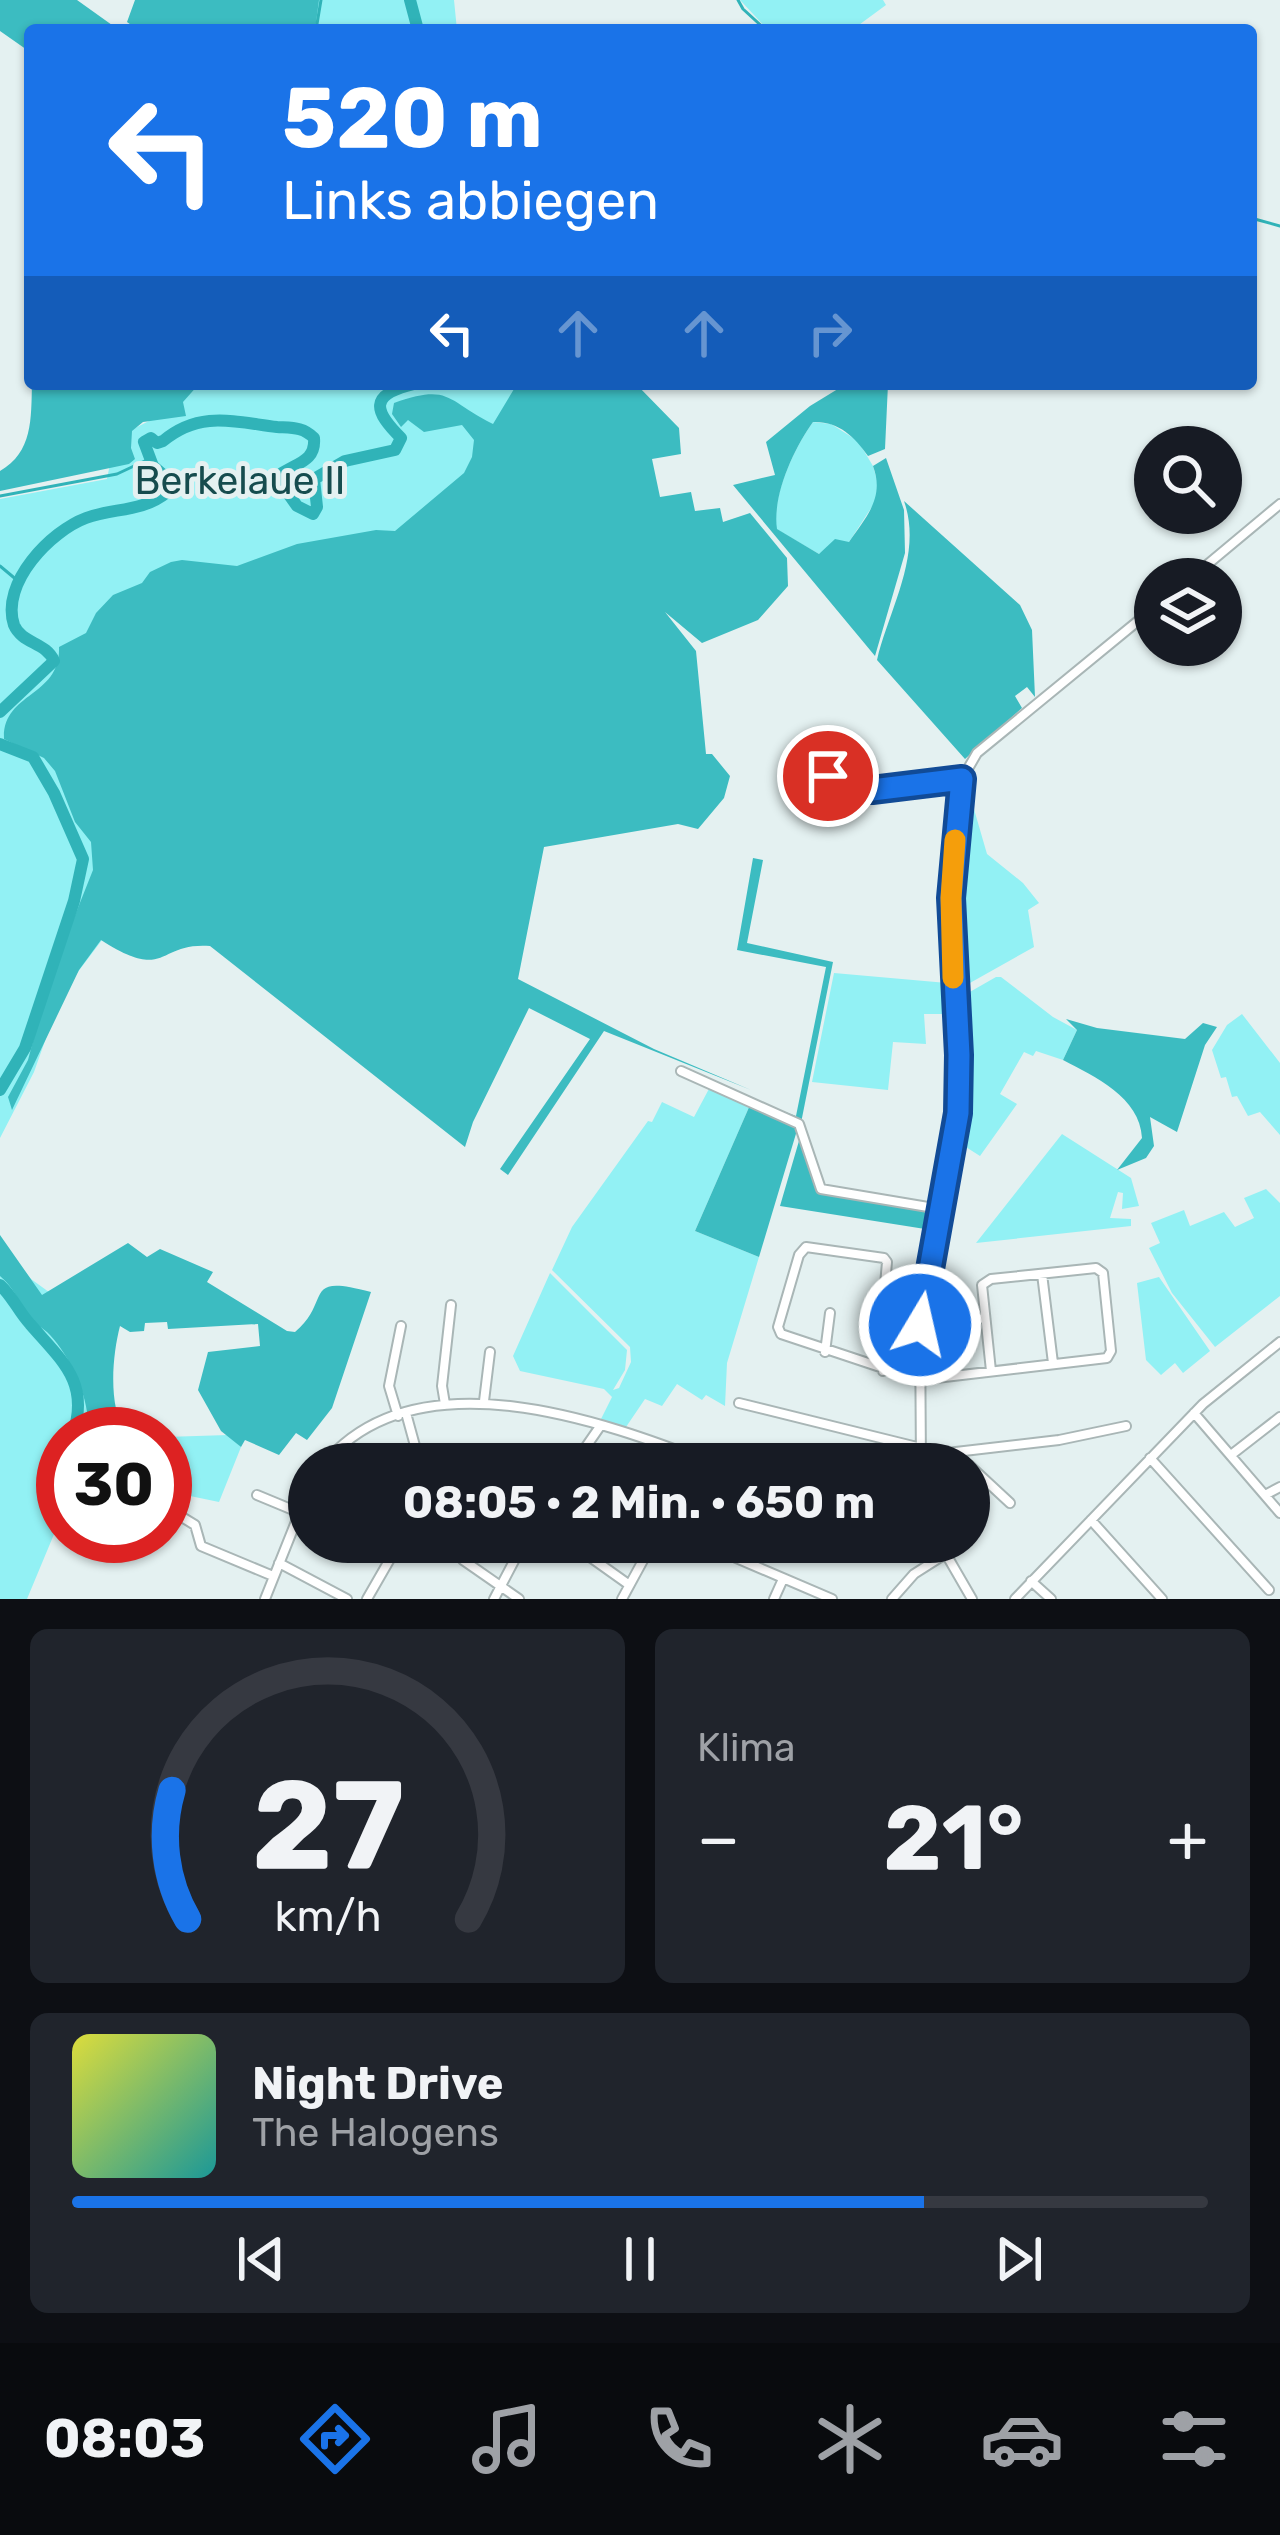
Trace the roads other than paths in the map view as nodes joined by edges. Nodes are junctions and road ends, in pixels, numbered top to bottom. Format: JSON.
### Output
{"nodes":[{"id":1,"x":1280,"y":504,"type":"edge"},
{"id":2,"x":1215,"y":558,"type":"edge"},
{"id":3,"x":1134,"y":625,"type":"edge"},
{"id":4,"x":817,"y":760,"type":"dead end"},
{"id":5,"x":962,"y":779,"type":"junction"},
{"id":6,"x":681,"y":1071,"type":"dead end"},
{"id":7,"x":940,"y":1210,"type":"junction"},
{"id":8,"x":1042,"y":1274,"type":"junction"},
{"id":9,"x":451,"y":1305,"type":"dead end"},
{"id":10,"x":830,"y":1313,"type":"dead end"},
{"id":11,"x":985,"y":1318,"type":"junction"},
{"id":12,"x":956,"y":1322,"type":"dead end"},
{"id":13,"x":400,"y":1326,"type":"dead end"},
{"id":14,"x":1280,"y":1342,"type":"edge"},
{"id":15,"x":490,"y":1352,"type":"dead end"},
{"id":16,"x":825,"y":1352,"type":"junction"},
{"id":17,"x":1053,"y":1363,"type":"junction"},
{"id":18,"x":883,"y":1371,"type":"junction"},
{"id":19,"x":992,"y":1371,"type":"junction"},
{"id":20,"x":919,"y":1380,"type":"junction"},
{"id":21,"x":484,"y":1401,"type":"junction"},
{"id":22,"x":739,"y":1403,"type":"dead end"},
{"id":23,"x":445,"y":1404,"type":"junction"},
{"id":24,"x":402,"y":1414,"type":"junction"},
{"id":25,"x":1194,"y":1414,"type":"junction"},
{"id":26,"x":1280,"y":1417,"type":"edge"},
{"id":27,"x":602,"y":1425,"type":"junction"},
{"id":28,"x":1126,"y":1426,"type":"dead end"},
{"id":29,"x":349,"y":1443,"type":"edge"},
{"id":30,"x":412,"y":1443,"type":"edge"},
{"id":31,"x":589,"y":1443,"type":"edge"},
{"id":32,"x":650,"y":1443,"type":"edge"},
{"id":33,"x":876,"y":1443,"type":"edge"},
{"id":34,"x":921,"y":1443,"type":"edge"},
{"id":35,"x":990,"y":1448,"type":"edge"},
{"id":36,"x":1231,"y":1455,"type":"junction"},
{"id":37,"x":1150,"y":1458,"type":"junction"},
{"id":38,"x":990,"y":1484,"type":"edge"},
{"id":39,"x":1280,"y":1487,"type":"edge"},
{"id":40,"x":257,"y":1495,"type":"dead end"},
{"id":41,"x":1264,"y":1495,"type":"junction"},
{"id":42,"x":1010,"y":1503,"type":"dead end"},
{"id":43,"x":288,"y":1504,"type":"edge"},
{"id":44,"x":1280,"y":1513,"type":"edge"},
{"id":45,"x":1091,"y":1519,"type":"junction"},
{"id":46,"x":192,"y":1524,"type":"edge"},
{"id":47,"x":288,"y":1542,"type":"edge"},
{"id":48,"x":279,"y":1563,"type":"junction"},
{"id":49,"x":388,"y":1563,"type":"edge"},
{"id":50,"x":467,"y":1563,"type":"edge"},
{"id":51,"x":513,"y":1563,"type":"edge"},
{"id":52,"x":598,"y":1563,"type":"edge"},
{"id":53,"x":640,"y":1563,"type":"edge"},
{"id":54,"x":747,"y":1563,"type":"edge"},
{"id":55,"x":931,"y":1563,"type":"edge"},
{"id":56,"x":952,"y":1563,"type":"edge"},
{"id":57,"x":273,"y":1576,"type":"junction"},
{"id":58,"x":783,"y":1579,"type":"junction"},
{"id":59,"x":1031,"y":1581,"type":"junction"},
{"id":60,"x":628,"y":1584,"type":"junction"},
{"id":61,"x":500,"y":1586,"type":"junction"},
{"id":62,"x":1269,"y":1590,"type":"dead end"},
{"id":63,"x":265,"y":1599,"type":"edge"},
{"id":64,"x":347,"y":1599,"type":"edge"},
{"id":65,"x":367,"y":1599,"type":"edge"},
{"id":66,"x":494,"y":1599,"type":"edge"},
{"id":67,"x":519,"y":1599,"type":"edge"},
{"id":68,"x":622,"y":1599,"type":"edge"},
{"id":69,"x":774,"y":1599,"type":"edge"},
{"id":70,"x":832,"y":1599,"type":"edge"},
{"id":71,"x":892,"y":1599,"type":"edge"},
{"id":72,"x":971,"y":1599,"type":"edge"},
{"id":73,"x":1015,"y":1599,"type":"edge"},
{"id":74,"x":1051,"y":1599,"type":"edge"},
{"id":75,"x":1162,"y":1599,"type":"edge"}],
"edges":[{"from":1,"to":2,"type":"street"},
{"from":3,"to":5,"type":"street"},
{"from":4,"to":5,"type":"street"},
{"from":5,"to":7,"type":"street"},
{"from":6,"to":7,"type":"street"},
{"from":7,"to":20,"type":"street"},
{"from":8,"to":11,"type":"street"},
{"from":8,"to":17,"type":"street"},
{"from":8,"to":17,"type":"street"},
{"from":9,"to":23,"type":"street"},
{"from":10,"to":16,"type":"street"},
{"from":11,"to":12,"type":"street"},
{"from":11,"to":19,"type":"street"},
{"from":13,"to":24,"type":"street"},
{"from":14,"to":25,"type":"street"},
{"from":15,"to":21,"type":"street"},
{"from":16,"to":18,"type":"street"},
{"from":16,"to":18,"type":"street"},
{"from":17,"to":19,"type":"street"},
{"from":18,"to":20,"type":"street"},
{"from":19,"to":20,"type":"street"},
{"from":20,"to":34,"type":"street"},
{"from":21,"to":23,"type":"street"},
{"from":21,"to":27,"type":"street"},
{"from":22,"to":33,"type":"street"},
{"from":23,"to":24,"type":"street"},
{"from":24,"to":29,"type":"street"},
{"from":24,"to":30,"type":"street"},
{"from":25,"to":36,"type":"street"},
{"from":25,"to":37,"type":"street"},
{"from":26,"to":36,"type":"street"},
{"from":27,"to":31,"type":"street"},
{"from":27,"to":32,"type":"street"},
{"from":28,"to":35,"type":"street"},
{"from":36,"to":41,"type":"street"},
{"from":37,"to":45,"type":"street"},
{"from":37,"to":62,"type":"street"},
{"from":38,"to":42,"type":"street"},
{"from":39,"to":41,"type":"street"},
{"from":40,"to":43,"type":"street"},
{"from":41,"to":44,"type":"street"},
{"from":45,"to":59,"type":"street"},
{"from":45,"to":75,"type":"street"},
{"from":46,"to":57,"type":"street"},
{"from":47,"to":48,"type":"street"},
{"from":48,"to":57,"type":"street"},
{"from":48,"to":64,"type":"street"},
{"from":49,"to":65,"type":"street"},
{"from":50,"to":61,"type":"street"},
{"from":51,"to":61,"type":"street"},
{"from":52,"to":60,"type":"street"},
{"from":53,"to":60,"type":"street"},
{"from":54,"to":58,"type":"street"},
{"from":55,"to":71,"type":"street"},
{"from":56,"to":72,"type":"street"},
{"from":57,"to":63,"type":"street"},
{"from":58,"to":69,"type":"street"},
{"from":58,"to":70,"type":"street"},
{"from":59,"to":73,"type":"street"},
{"from":59,"to":74,"type":"street"},
{"from":60,"to":68,"type":"street"},
{"from":61,"to":66,"type":"street"},
{"from":61,"to":67,"type":"street"}]}
